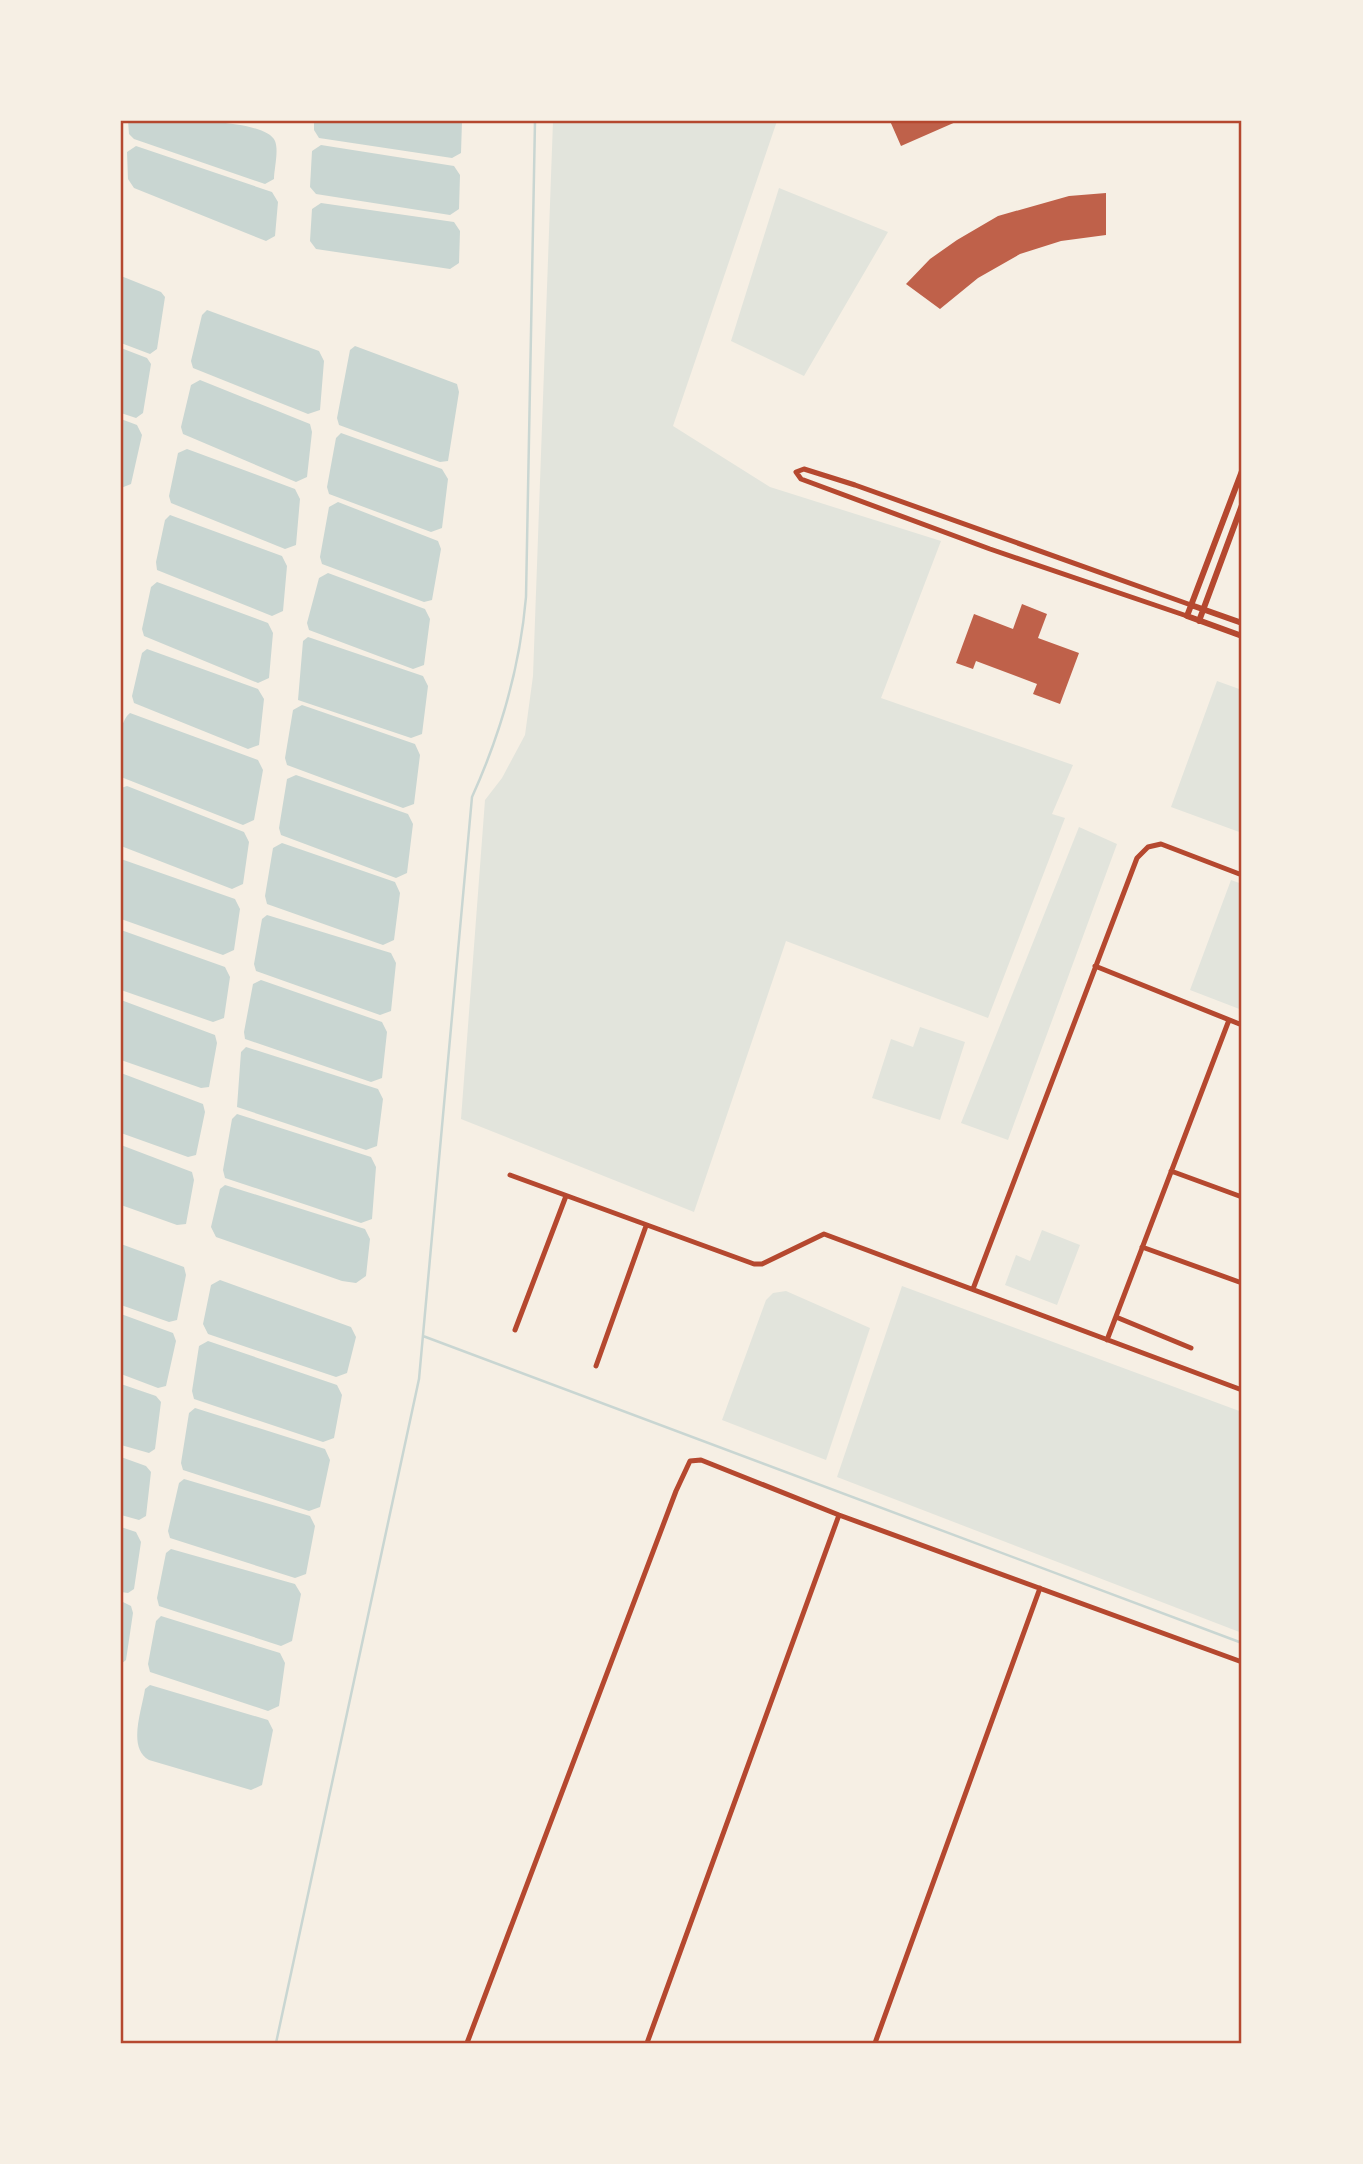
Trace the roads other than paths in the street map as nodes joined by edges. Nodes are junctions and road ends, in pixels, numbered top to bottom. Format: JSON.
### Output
{"nodes":[{"id":1,"x":1242,"y":471,"type":"edge"},
{"id":2,"x":1242,"y":505,"type":"edge"},
{"id":3,"x":1191,"y":605,"type":"junction"},
{"id":4,"x":1203,"y":610,"type":"junction"},
{"id":5,"x":1187,"y":617,"type":"junction"},
{"id":6,"x":1199,"y":621,"type":"junction"},
{"id":7,"x":1242,"y":623,"type":"edge"},
{"id":8,"x":1242,"y":636,"type":"edge"},
{"id":9,"x":1242,"y":875,"type":"edge"},
{"id":10,"x":1096,"y":966,"type":"junction"},
{"id":11,"x":1229,"y":1020,"type":"junction"},
{"id":12,"x":1242,"y":1025,"type":"edge"},
{"id":13,"x":1171,"y":1171,"type":"junction"},
{"id":14,"x":510,"y":1175,"type":"dead end"},
{"id":15,"x":566,"y":1196,"type":"junction"},
{"id":16,"x":1242,"y":1198,"type":"edge"},
{"id":17,"x":646,"y":1226,"type":"junction"},
{"id":18,"x":1142,"y":1247,"type":"junction"},
{"id":19,"x":1242,"y":1283,"type":"edge"},
{"id":20,"x":973,"y":1289,"type":"junction"},
{"id":21,"x":1116,"y":1317,"type":"junction"},
{"id":22,"x":515,"y":1330,"type":"dead end"},
{"id":23,"x":1107,"y":1340,"type":"junction"},
{"id":24,"x":1191,"y":1348,"type":"dead end"},
{"id":25,"x":596,"y":1366,"type":"dead end"},
{"id":26,"x":1242,"y":1390,"type":"edge"},
{"id":27,"x":839,"y":1515,"type":"junction"},
{"id":28,"x":1041,"y":1588,"type":"junction"},
{"id":29,"x":1242,"y":1662,"type":"edge"},
{"id":30,"x":467,"y":2043,"type":"edge"},
{"id":31,"x":647,"y":2043,"type":"edge"},
{"id":32,"x":875,"y":2043,"type":"edge"}],
"edges":[{"from":1,"to":3,"type":"street"},
{"from":2,"to":4,"type":"street"},
{"from":3,"to":4,"type":"street"},
{"from":3,"to":5,"type":"street"},
{"from":3,"to":5,"type":"street"},
{"from":4,"to":6,"type":"street"},
{"from":4,"to":7,"type":"street"},
{"from":5,"to":6,"type":"street"},
{"from":6,"to":8,"type":"street"},
{"from":9,"to":10,"type":"street"},
{"from":10,"to":11,"type":"street"},
{"from":10,"to":20,"type":"street"},
{"from":11,"to":12,"type":"street"},
{"from":11,"to":13,"type":"street"},
{"from":13,"to":16,"type":"street"},
{"from":13,"to":18,"type":"street"},
{"from":14,"to":15,"type":"street"},
{"from":15,"to":17,"type":"street"},
{"from":15,"to":22,"type":"street"},
{"from":17,"to":20,"type":"street"},
{"from":17,"to":25,"type":"street"},
{"from":18,"to":19,"type":"street"},
{"from":18,"to":21,"type":"street"},
{"from":20,"to":23,"type":"street"},
{"from":21,"to":23,"type":"street"},
{"from":21,"to":24,"type":"street"},
{"from":23,"to":26,"type":"street"},
{"from":27,"to":28,"type":"street"},
{"from":27,"to":30,"type":"street"},
{"from":27,"to":31,"type":"street"},
{"from":28,"to":29,"type":"street"},
{"from":28,"to":32,"type":"street"}]}
